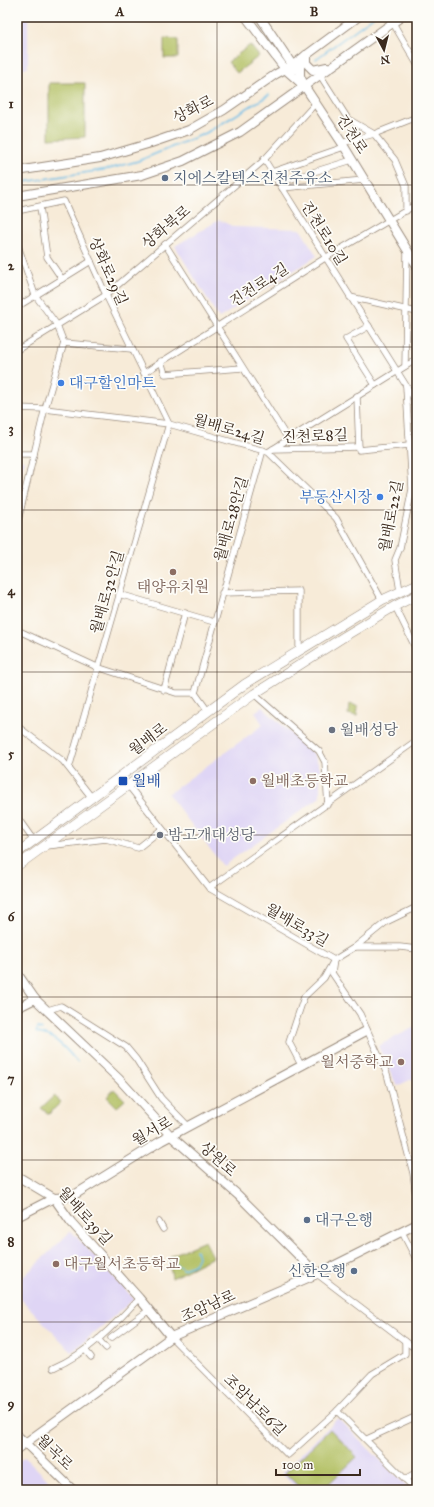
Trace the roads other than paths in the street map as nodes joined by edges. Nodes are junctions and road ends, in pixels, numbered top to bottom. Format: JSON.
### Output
{"nodes":[{"id":1,"x":246,"y":17,"type":"edge"},
{"id":2,"x":260,"y":17,"type":"edge"},
{"id":3,"x":358,"y":17,"type":"edge"},
{"id":4,"x":402,"y":17,"type":"edge"},
{"id":5,"x":392,"y":23,"type":"junction"},
{"id":6,"x":306,"y":55,"type":"junction"},
{"id":7,"x":336,"y":63,"type":"junction"},
{"id":8,"x":417,"y":64,"type":"edge"},
{"id":9,"x":293,"y":65,"type":"junction"},
{"id":10,"x":285,"y":69,"type":"junction"},
{"id":11,"x":320,"y":75,"type":"junction"},
{"id":12,"x":300,"y":76,"type":"junction"},
{"id":13,"x":305,"y":87,"type":"junction"},
{"id":14,"x":315,"y":104,"type":"junction"},
{"id":15,"x":417,"y":117,"type":"edge"},
{"id":16,"x":374,"y":134,"type":"junction"},
{"id":17,"x":343,"y":145,"type":"junction"},
{"id":18,"x":264,"y":159,"type":"junction"},
{"id":19,"x":352,"y":160,"type":"junction"},
{"id":20,"x":17,"y":171,"type":"edge"},
{"id":21,"x":272,"y":172,"type":"junction"},
{"id":22,"x":364,"y":180,"type":"junction"},
{"id":23,"x":280,"y":185,"type":"junction"},
{"id":24,"x":17,"y":196,"type":"edge"},
{"id":25,"x":417,"y":204,"type":"edge"},
{"id":26,"x":40,"y":207,"type":"junction"},
{"id":27,"x":17,"y":211,"type":"edge"},
{"id":28,"x":406,"y":211,"type":"junction"},
{"id":29,"x":389,"y":221,"type":"junction"},
{"id":30,"x":17,"y":243,"type":"edge"},
{"id":31,"x":165,"y":244,"type":"junction"},
{"id":32,"x":407,"y":250,"type":"junction"},
{"id":33,"x":325,"y":258,"type":"junction"},
{"id":34,"x":91,"y":261,"type":"junction"},
{"id":35,"x":417,"y":266,"type":"edge"},
{"id":36,"x":62,"y":279,"type":"junction"},
{"id":37,"x":35,"y":295,"type":"junction"},
{"id":38,"x":106,"y":295,"type":"junction"},
{"id":39,"x":350,"y":297,"type":"junction"},
{"id":40,"x":17,"y":307,"type":"edge"},
{"id":41,"x":407,"y":309,"type":"junction"},
{"id":42,"x":417,"y":312,"type":"edge"},
{"id":43,"x":57,"y":325,"type":"junction"},
{"id":44,"x":369,"y":326,"type":"junction"},
{"id":45,"x":216,"y":327,"type":"junction"},
{"id":46,"x":64,"y":343,"type":"junction"},
{"id":47,"x":132,"y":349,"type":"junction"},
{"id":48,"x":17,"y":350,"type":"edge"},
{"id":49,"x":417,"y":359,"type":"edge"},
{"id":50,"x":161,"y":361,"type":"junction"},
{"id":51,"x":405,"y":366,"type":"junction"},
{"id":52,"x":242,"y":368,"type":"junction"},
{"id":53,"x":398,"y":371,"type":"junction"},
{"id":54,"x":144,"y":373,"type":"junction"},
{"id":55,"x":375,"y":385,"type":"junction"},
{"id":56,"x":406,"y":385,"type":"junction"},
{"id":57,"x":357,"y":396,"type":"junction"},
{"id":58,"x":417,"y":403,"type":"edge"},
{"id":59,"x":17,"y":408,"type":"edge"},
{"id":60,"x":45,"y":409,"type":"junction"},
{"id":61,"x":169,"y":424,"type":"junction"},
{"id":62,"x":288,"y":439,"type":"junction"},
{"id":63,"x":409,"y":445,"type":"junction"},
{"id":64,"x":359,"y":448,"type":"junction"},
{"id":65,"x":268,"y":451,"type":"junction"},
{"id":66,"x":17,"y":454,"type":"edge"},
{"id":67,"x":34,"y":454,"type":"junction"},
{"id":68,"x":17,"y":525,"type":"edge"},
{"id":69,"x":417,"y":584,"type":"edge"},
{"id":70,"x":400,"y":591,"type":"junction"},
{"id":71,"x":222,"y":593,"type":"junction"},
{"id":72,"x":119,"y":594,"type":"junction"},
{"id":73,"x":417,"y":595,"type":"edge"},
{"id":74,"x":382,"y":600,"type":"junction"},
{"id":75,"x":394,"y":606,"type":"junction"},
{"id":76,"x":185,"y":613,"type":"junction"},
{"id":77,"x":214,"y":622,"type":"junction"},
{"id":78,"x":17,"y":630,"type":"edge"},
{"id":79,"x":417,"y":651,"type":"edge"},
{"id":80,"x":299,"y":652,"type":"junction"},
{"id":81,"x":97,"y":667,"type":"junction"},
{"id":82,"x":164,"y":690,"type":"junction"},
{"id":83,"x":195,"y":693,"type":"junction"},
{"id":84,"x":254,"y":694,"type":"junction"},
{"id":85,"x":208,"y":711,"type":"junction"},
{"id":86,"x":17,"y":726,"type":"edge"},
{"id":87,"x":417,"y":740,"type":"edge"},
{"id":88,"x":69,"y":768,"type":"junction"},
{"id":89,"x":128,"y":785,"type":"junction"},
{"id":90,"x":92,"y":798,"type":"junction"},
{"id":91,"x":328,"y":805,"type":"junction"},
{"id":92,"x":17,"y":817,"type":"edge"},
{"id":93,"x":162,"y":829,"type":"junction"},
{"id":94,"x":34,"y":841,"type":"junction"},
{"id":95,"x":44,"y":846,"type":"junction"},
{"id":96,"x":17,"y":853,"type":"edge"},
{"id":97,"x":17,"y":866,"type":"edge"},
{"id":98,"x":209,"y":888,"type":"junction"},
{"id":99,"x":417,"y":907,"type":"edge"},
{"id":100,"x":355,"y":948,"type":"junction"},
{"id":101,"x":417,"y":949,"type":"edge"},
{"id":102,"x":334,"y":960,"type":"junction"},
{"id":103,"x":17,"y":973,"type":"edge"},
{"id":104,"x":35,"y":998,"type":"junction"},
{"id":105,"x":17,"y":1008,"type":"edge"},
{"id":106,"x":48,"y":1010,"type":"junction"},
{"id":107,"x":366,"y":1030,"type":"junction"},
{"id":108,"x":301,"y":1065,"type":"junction"},
{"id":109,"x":188,"y":1126,"type":"junction"},
{"id":110,"x":171,"y":1136,"type":"junction"},
{"id":111,"x":17,"y":1176,"type":"edge"},
{"id":112,"x":54,"y":1198,"type":"junction"},
{"id":113,"x":417,"y":1204,"type":"edge"},
{"id":114,"x":17,"y":1217,"type":"edge"},
{"id":115,"x":159,"y":1222,"type":"dead end"},
{"id":116,"x":417,"y":1224,"type":"edge"},
{"id":117,"x":163,"y":1229,"type":"dead end"},
{"id":118,"x":402,"y":1232,"type":"junction"},
{"id":119,"x":417,"y":1261,"type":"edge"},
{"id":120,"x":317,"y":1274,"type":"junction"},
{"id":121,"x":140,"y":1298,"type":"junction"},
{"id":122,"x":149,"y":1310,"type":"junction"},
{"id":123,"x":111,"y":1338,"type":"dead end"},
{"id":124,"x":171,"y":1338,"type":"junction"},
{"id":125,"x":98,"y":1339,"type":"junction"},
{"id":126,"x":405,"y":1341,"type":"junction"},
{"id":127,"x":106,"y":1348,"type":"dead end"},
{"id":128,"x":85,"y":1350,"type":"junction"},
{"id":129,"x":417,"y":1350,"type":"edge"},
{"id":130,"x":91,"y":1358,"type":"dead end"},
{"id":131,"x":53,"y":1368,"type":"dead end"},
{"id":132,"x":338,"y":1411,"type":"junction"},
{"id":133,"x":417,"y":1416,"type":"edge"},
{"id":134,"x":17,"y":1435,"type":"edge"},
{"id":135,"x":367,"y":1439,"type":"junction"},
{"id":136,"x":26,"y":1443,"type":"junction"},
{"id":137,"x":17,"y":1449,"type":"edge"},
{"id":138,"x":417,"y":1472,"type":"edge"},
{"id":139,"x":405,"y":1479,"type":"junction"},
{"id":140,"x":73,"y":1490,"type":"edge"},
{"id":141,"x":416,"y":1490,"type":"edge"}],
"edges":[{"from":1,"to":10,"type":"main road"},
{"from":2,"to":9,"type":"main road"},
{"from":3,"to":6,"type":"main road","name":"상화로"},
{"from":4,"to":5,"type":"main road"},
{"from":5,"to":7,"type":"main road"},
{"from":5,"to":8,"type":"street"},
{"from":6,"to":7,"type":"main road"},
{"from":6,"to":9,"type":"main road","name":"상화로"},
{"from":6,"to":12,"type":"main road"},
{"from":7,"to":11,"type":"main road"},
{"from":9,"to":10,"type":"main road","name":"상화로"},
{"from":9,"to":12,"type":"main road"},
{"from":10,"to":13,"type":"main road"},
{"from":10,"to":20,"type":"main road","name":"상화로"},
{"from":11,"to":13,"type":"main road"},
{"from":11,"to":16,"type":"street"},
{"from":12,"to":13,"type":"main road"},
{"from":13,"to":14,"type":"main road","name":"진천로"},
{"from":13,"to":24,"type":"main road"},
{"from":14,"to":17,"type":"main road","name":"진천로"},
{"from":14,"to":18,"type":"street","name":"상화북로"},
{"from":15,"to":16,"type":"street"},
{"from":16,"to":17,"type":"street"},
{"from":16,"to":28,"type":"street"},
{"from":17,"to":19,"type":"main road","name":"진천로"},
{"from":17,"to":21,"type":"street"},
{"from":18,"to":21,"type":"street","name":"진천로10길"},
{"from":18,"to":31,"type":"street","name":"상화북로"},
{"from":19,"to":22,"type":"main road","name":"진천로"},
{"from":19,"to":23,"type":"street"},
{"from":21,"to":23,"type":"street","name":"진천로10길"},
{"from":22,"to":23,"type":"street"},
{"from":22,"to":29,"type":"main road","name":"진천로"},
{"from":23,"to":33,"type":"street","name":"진천로10길"},
{"from":25,"to":28,"type":"street","name":"진천로4길"},
{"from":26,"to":27,"type":"street"},
{"from":26,"to":34,"type":"street","name":"상화로29길"},
{"from":26,"to":36,"type":"street"},
{"from":28,"to":29,"type":"street","name":"진천로4길"},
{"from":29,"to":32,"type":"main road","name":"진천로"},
{"from":29,"to":33,"type":"street","name":"진천로4길"},
{"from":30,"to":37,"type":"street"},
{"from":31,"to":38,"type":"street","name":"상화북로"},
{"from":31,"to":45,"type":"street"},
{"from":32,"to":35,"type":"main road","name":"진천로"},
{"from":32,"to":41,"type":"street"},
{"from":33,"to":39,"type":"street","name":"진천로10길"},
{"from":33,"to":45,"type":"street","name":"진천로4길"},
{"from":34,"to":36,"type":"street"},
{"from":34,"to":38,"type":"street","name":"상화로29길"},
{"from":36,"to":37,"type":"street"},
{"from":37,"to":40,"type":"street"},
{"from":37,"to":43,"type":"street"},
{"from":38,"to":43,"type":"street","name":"상화북로"},
{"from":38,"to":47,"type":"street","name":"상화로29길"},
{"from":39,"to":41,"type":"street"},
{"from":39,"to":44,"type":"street","name":"진천로10길"},
{"from":41,"to":42,"type":"street"},
{"from":41,"to":51,"type":"street"},
{"from":43,"to":46,"type":"street"},
{"from":43,"to":48,"type":"street","name":"상화북로"},
{"from":44,"to":53,"type":"street","name":"진천로10길"},
{"from":44,"to":55,"type":"street"},
{"from":45,"to":50,"type":"street","name":"진천로4길"},
{"from":45,"to":52,"type":"street"},
{"from":46,"to":47,"type":"street"},
{"from":46,"to":60,"type":"street"},
{"from":47,"to":54,"type":"street","name":"상화로29길"},
{"from":49,"to":51,"type":"street","name":"진천로8길"},
{"from":50,"to":52,"type":"street"},
{"from":50,"to":54,"type":"street","name":"진천로4길"},
{"from":51,"to":53,"type":"street","name":"진천로8길"},
{"from":52,"to":62,"type":"street"},
{"from":53,"to":55,"type":"street","name":"진천로8길"},
{"from":53,"to":56,"type":"street","name":"진천로10길"},
{"from":54,"to":61,"type":"street","name":"상화로29길"},
{"from":55,"to":57,"type":"street","name":"진천로8길"},
{"from":56,"to":58,"type":"street","name":"진천로10길"},
{"from":56,"to":63,"type":"street","name":"월배로22길"},
{"from":57,"to":62,"type":"street","name":"진천로8길"},
{"from":57,"to":64,"type":"street","name":"진천로8길"},
{"from":59,"to":60,"type":"street","name":"월배로24길"},
{"from":60,"to":61,"type":"street","name":"월배로24길"},
{"from":60,"to":67,"type":"street"},
{"from":61,"to":65,"type":"street","name":"월배로24길"},
{"from":61,"to":72,"type":"street","name":"월배로32안길"},
{"from":62,"to":65,"type":"street","name":"진천로8길"},
{"from":63,"to":64,"type":"street"},
{"from":63,"to":70,"type":"street","name":"월배로22길"},
{"from":64,"to":65,"type":"street","name":"진천로8길"},
{"from":65,"to":71,"type":"street","name":"월배로28안길"},
{"from":65,"to":74,"type":"street","name":"월배로24길"},
{"from":66,"to":67,"type":"street"},
{"from":67,"to":68,"type":"street"},
{"from":69,"to":70,"type":"main road","name":"월배로"},
{"from":70,"to":74,"type":"main road","name":"월배로"},
{"from":71,"to":77,"type":"street","name":"월배로28안길"},
{"from":71,"to":80,"type":"street"},
{"from":72,"to":76,"type":"street"},
{"from":72,"to":81,"type":"street","name":"월배로32안길"},
{"from":73,"to":75,"type":"main road","name":"월배로"},
{"from":74,"to":80,"type":"main road","name":"월배로"},
{"from":75,"to":79,"type":"street"},
{"from":75,"to":84,"type":"main road","name":"월배로"},
{"from":76,"to":77,"type":"street"},
{"from":76,"to":82,"type":"street"},
{"from":77,"to":83,"type":"street","name":"월배로28안길"},
{"from":78,"to":81,"type":"street"},
{"from":80,"to":85,"type":"main road","name":"월배로"},
{"from":81,"to":82,"type":"street"},
{"from":81,"to":88,"type":"street","name":"월배로32안길"},
{"from":82,"to":83,"type":"street"},
{"from":83,"to":85,"type":"street"},
{"from":84,"to":89,"type":"main road","name":"월배로"},
{"from":84,"to":91,"type":"street"},
{"from":85,"to":90,"type":"main road","name":"월배로"},
{"from":86,"to":88,"type":"street"},
{"from":87,"to":91,"type":"street"},
{"from":88,"to":90,"type":"street"},
{"from":89,"to":93,"type":"street"},
{"from":89,"to":95,"type":"main road","name":"월배로"},
{"from":90,"to":94,"type":"main road","name":"월배로"},
{"from":91,"to":98,"type":"street"},
{"from":92,"to":94,"type":"street"},
{"from":93,"to":95,"type":"street"},
{"from":93,"to":98,"type":"street"},
{"from":94,"to":96,"type":"main road","name":"월배로"},
{"from":95,"to":97,"type":"main road","name":"월배로"},
{"from":98,"to":102,"type":"street","name":"월배로33길"},
{"from":99,"to":100,"type":"street"},
{"from":100,"to":101,"type":"street"},
{"from":100,"to":102,"type":"street"},
{"from":102,"to":107,"type":"street","name":"월배로33길"},
{"from":102,"to":108,"type":"street"},
{"from":103,"to":104,"type":"main road","name":"상원로"},
{"from":104,"to":105,"type":"main road"},
{"from":104,"to":106,"type":"main road","name":"상원로"},
{"from":106,"to":109,"type":"street"},
{"from":106,"to":110,"type":"main road","name":"상원로"},
{"from":107,"to":108,"type":"main road","name":"월서로"},
{"from":107,"to":113,"type":"street","name":"월배로33길"},
{"from":108,"to":109,"type":"main road","name":"월서로"},
{"from":109,"to":110,"type":"main road","name":"월서로"},
{"from":110,"to":112,"type":"main road","name":"월서로"},
{"from":110,"to":120,"type":"main road","name":"상원로"},
{"from":111,"to":112,"type":"main road","name":"월배로39길"},
{"from":112,"to":114,"type":"main road","name":"월서로"},
{"from":112,"to":121,"type":"main road","name":"월배로39길"},
{"from":115,"to":117,"type":"street"},
{"from":116,"to":118,"type":"main road","name":"조암남로"},
{"from":118,"to":119,"type":"street"},
{"from":118,"to":120,"type":"main road","name":"조암남로"},
{"from":120,"to":124,"type":"main road","name":"조암남로"},
{"from":120,"to":126,"type":"street","name":"상원로"},
{"from":121,"to":122,"type":"main road","name":"월배로39길"},
{"from":121,"to":125,"type":"street"},
{"from":122,"to":123,"type":"street"},
{"from":122,"to":124,"type":"main road","name":"월배로39길"},
{"from":124,"to":132,"type":"street","name":"조암남로6길"},
{"from":124,"to":136,"type":"main road","name":"조암남로"},
{"from":125,"to":127,"type":"street"},
{"from":125,"to":128,"type":"street"},
{"from":126,"to":129,"type":"street","name":"상원로"},
{"from":126,"to":132,"type":"street","name":"조암남로6길"},
{"from":128,"to":130,"type":"street"},
{"from":128,"to":131,"type":"street"},
{"from":132,"to":135,"type":"street"},
{"from":133,"to":135,"type":"street"},
{"from":134,"to":136,"type":"main road","name":"월곡로"},
{"from":135,"to":139,"type":"street"},
{"from":136,"to":137,"type":"main road","name":"조암남로"},
{"from":136,"to":140,"type":"main road","name":"월곡로"},
{"from":138,"to":139,"type":"street"},
{"from":139,"to":141,"type":"street"}]}
